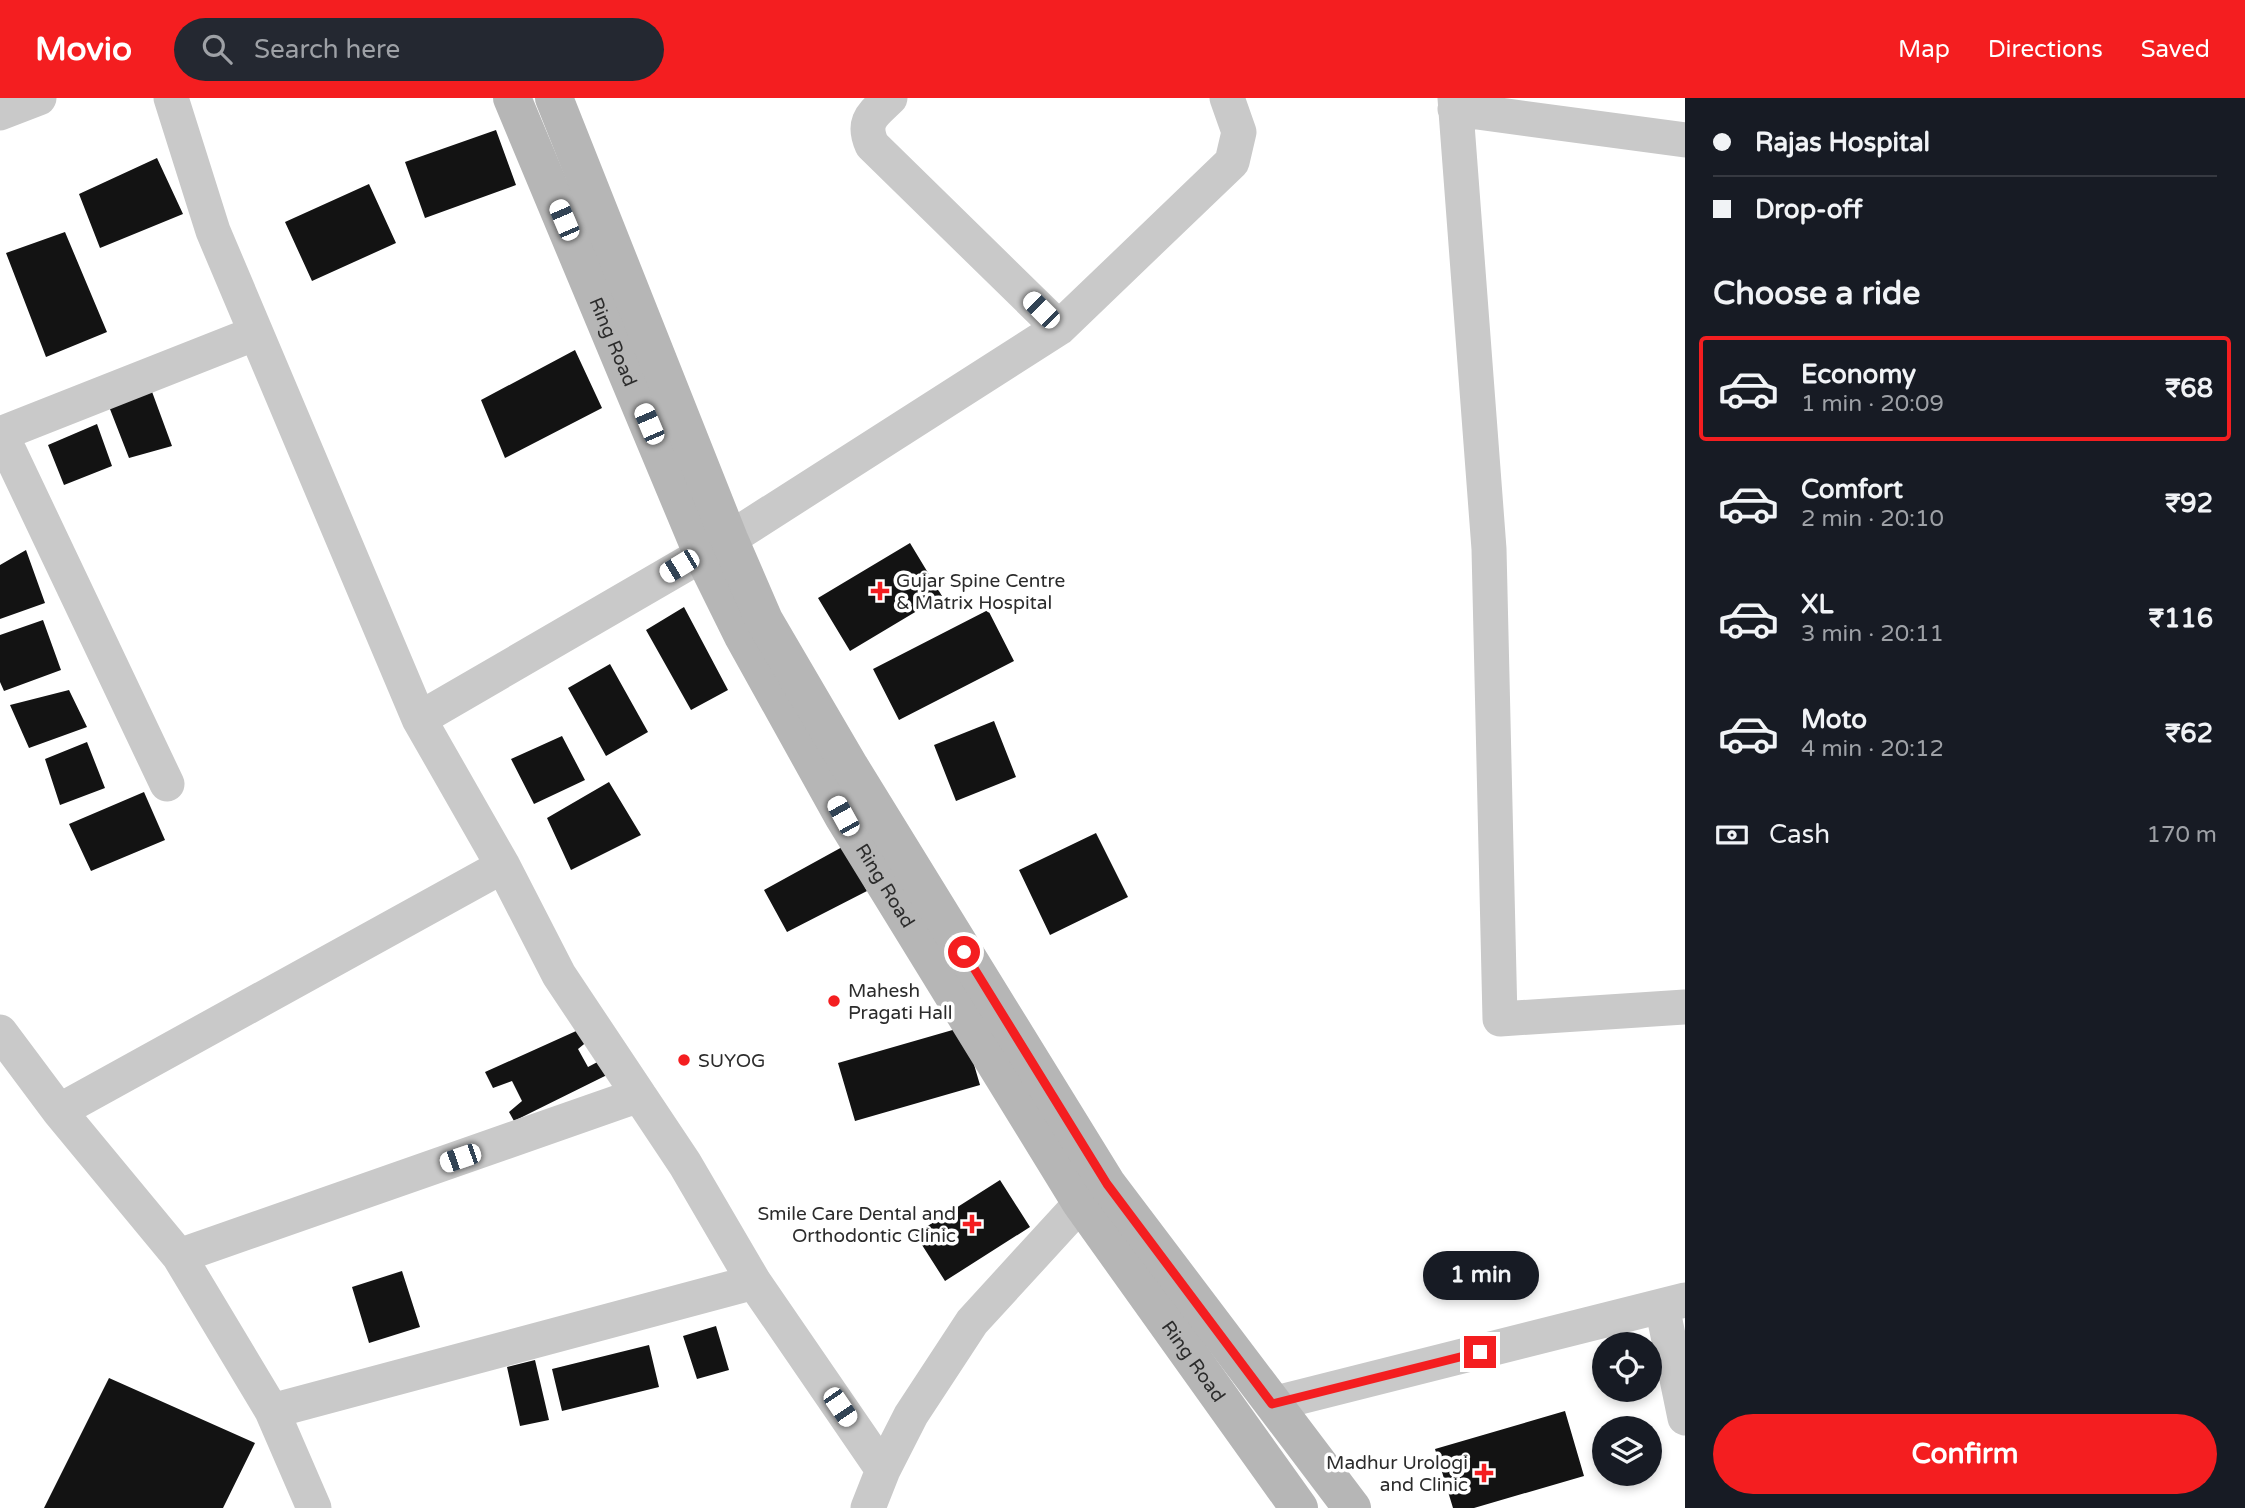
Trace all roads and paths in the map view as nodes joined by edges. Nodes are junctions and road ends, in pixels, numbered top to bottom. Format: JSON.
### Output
{"nodes":[{"id":1,"x":39,"y":98,"type":"edge"},
{"id":2,"x":171,"y":98,"type":"edge"},
{"id":3,"x":512,"y":98,"type":"edge"},
{"id":4,"x":554,"y":98,"type":"edge"},
{"id":5,"x":890,"y":98,"type":"edge"},
{"id":6,"x":1227,"y":98,"type":"edge"},
{"id":7,"x":1455,"y":104,"type":"edge"},
{"id":8,"x":0,"y":113,"type":"edge"},
{"id":9,"x":1685,"y":140,"type":"edge"},
{"id":10,"x":1059,"y":328,"type":"junction"},
{"id":11,"x":256,"y":333,"type":"junction"},
{"id":12,"x":1,"y":434,"type":"edge"},
{"id":13,"x":715,"y":546,"type":"junction"},
{"id":14,"x":419,"y":719,"type":"junction"},
{"id":15,"x":167,"y":784,"type":"dead end"},
{"id":16,"x":503,"y":866,"type":"junction"},
{"id":17,"x":1685,"y":1007,"type":"edge"},
{"id":18,"x":0,"y":1032,"type":"edge"},
{"id":19,"x":639,"y":1095,"type":"junction"},
{"id":20,"x":60,"y":1111,"type":"junction"},
{"id":21,"x":1094,"y":1194,"type":"junction"},
{"id":22,"x":179,"y":1256,"type":"junction"},
{"id":23,"x":754,"y":1282,"type":"junction"},
{"id":24,"x":1673,"y":1303,"type":"edge"},
{"id":25,"x":1272,"y":1404,"type":"junction"},
{"id":26,"x":272,"y":1411,"type":"junction"},
{"id":27,"x":1685,"y":1418,"type":"edge"},
{"id":28,"x":883,"y":1470,"type":"junction"},
{"id":29,"x":314,"y":1508,"type":"edge"},
{"id":30,"x":867,"y":1508,"type":"edge"},
{"id":31,"x":1299,"y":1508,"type":"edge"},
{"id":32,"x":1352,"y":1508,"type":"edge"}],
"edges":[{"from":1,"to":8,"type":"street"},
{"from":2,"to":11,"type":"street"},
{"from":3,"to":13,"type":"main road","name":"Ring Road"},
{"from":4,"to":13,"type":"main road"},
{"from":5,"to":10,"type":"street"},
{"from":6,"to":10,"type":"street"},
{"from":7,"to":9,"type":"street"},
{"from":7,"to":17,"type":"street"},
{"from":10,"to":13,"type":"street"},
{"from":11,"to":12,"type":"street"},
{"from":11,"to":14,"type":"street"},
{"from":12,"to":15,"type":"street"},
{"from":13,"to":14,"type":"street"},
{"from":13,"to":21,"type":"main road","name":"Ring Road"},
{"from":14,"to":16,"type":"street"},
{"from":16,"to":19,"type":"street"},
{"from":16,"to":20,"type":"street"},
{"from":18,"to":20,"type":"street"},
{"from":19,"to":22,"type":"street"},
{"from":19,"to":23,"type":"street"},
{"from":20,"to":22,"type":"street"},
{"from":21,"to":25,"type":"main road"},
{"from":21,"to":28,"type":"street"},
{"from":21,"to":31,"type":"main road","name":"Ring Road"},
{"from":22,"to":26,"type":"street"},
{"from":23,"to":26,"type":"street"},
{"from":23,"to":28,"type":"street"},
{"from":24,"to":25,"type":"street"},
{"from":24,"to":27,"type":"street"},
{"from":25,"to":32,"type":"main road"},
{"from":26,"to":29,"type":"street"},
{"from":28,"to":30,"type":"street"}]}
